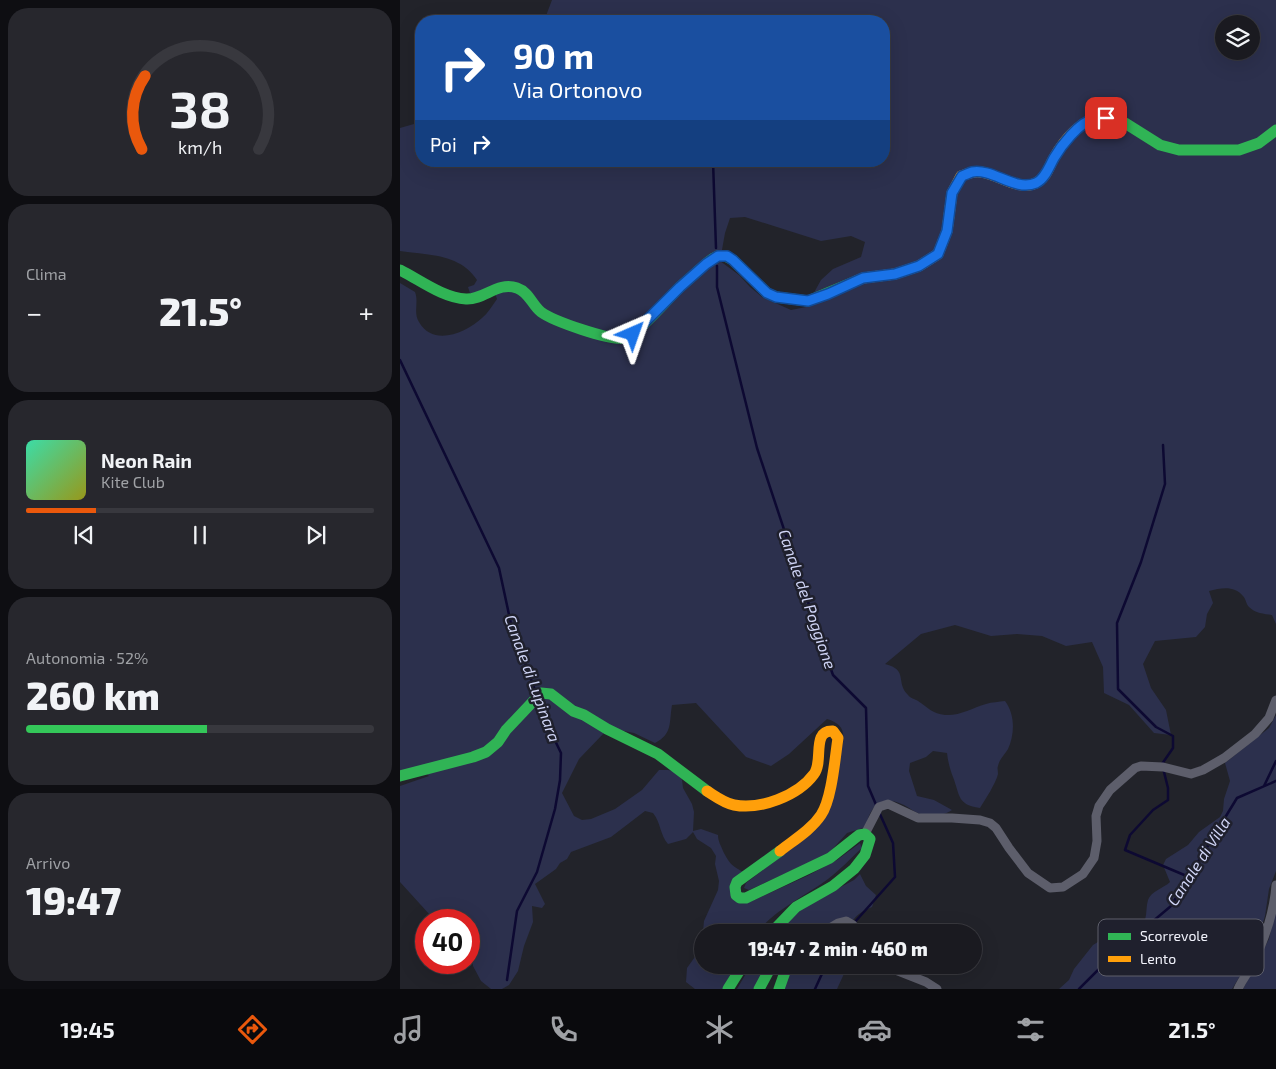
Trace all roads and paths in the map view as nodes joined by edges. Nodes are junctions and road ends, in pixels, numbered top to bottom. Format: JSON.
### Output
{"nodes":[{"id":1,"x":1276,"y":130,"type":"edge"},
{"id":2,"x":400,"y":270,"type":"edge"},
{"id":3,"x":1276,"y":700,"type":"edge"},
{"id":4,"x":400,"y":776,"type":"edge"},
{"id":5,"x":865,"y":834,"type":"junction"},
{"id":6,"x":1276,"y":885,"type":"edge"},
{"id":7,"x":780,"y":924,"type":"edge"},
{"id":8,"x":836,"y":924,"type":"edge"},
{"id":9,"x":851,"y":924,"type":"edge"},
{"id":10,"x":1264,"y":936,"type":"edge"},
{"id":11,"x":737,"y":974,"type":"edge"},
{"id":12,"x":767,"y":974,"type":"edge"},
{"id":13,"x":785,"y":974,"type":"edge"},
{"id":14,"x":905,"y":974,"type":"edge"},
{"id":15,"x":1246,"y":976,"type":"edge"},
{"id":16,"x":728,"y":989,"type":"edge"},
{"id":17,"x":759,"y":989,"type":"edge"},
{"id":18,"x":779,"y":989,"type":"edge"},
{"id":19,"x":937,"y":989,"type":"edge"},
{"id":20,"x":1238,"y":989,"type":"edge"}],
"edges":[{"from":1,"to":2,"type":"street"},
{"from":3,"to":5,"type":"street"},
{"from":4,"to":5,"type":"street"},
{"from":5,"to":7,"type":"street"},
{"from":6,"to":10,"type":"street"},
{"from":8,"to":9,"type":"street"},
{"from":11,"to":16,"type":"street"},
{"from":12,"to":17,"type":"street"},
{"from":13,"to":18,"type":"street"},
{"from":14,"to":19,"type":"street"},
{"from":15,"to":20,"type":"street"}]}
